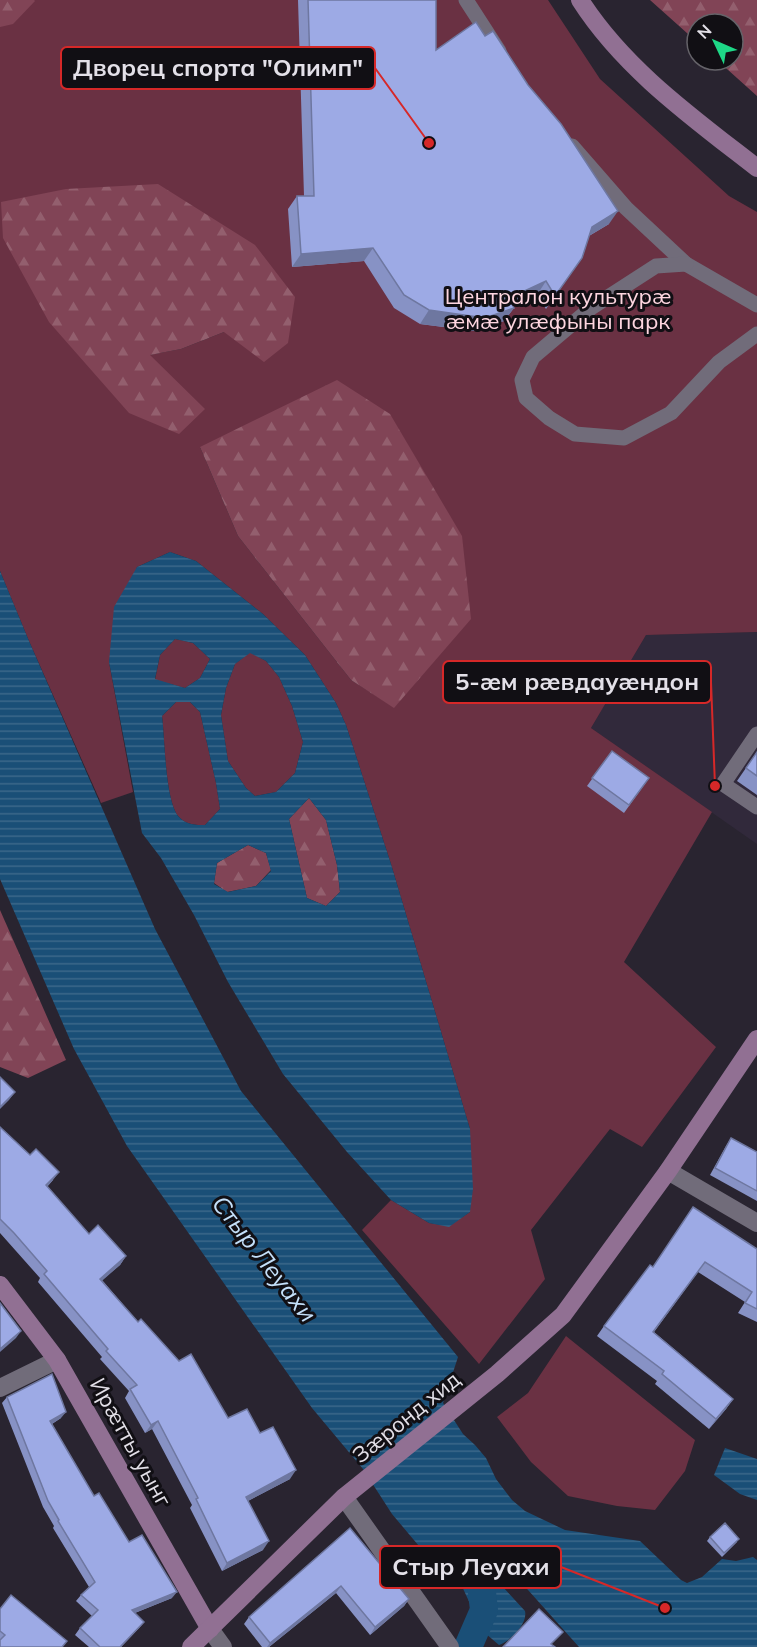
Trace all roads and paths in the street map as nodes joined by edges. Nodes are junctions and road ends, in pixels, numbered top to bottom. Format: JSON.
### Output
{"nodes":[{"id":1,"x":466,"y":0,"type":"edge"},
{"id":2,"x":580,"y":0,"type":"edge"},
{"id":3,"x":508,"y":65,"type":"edge"},
{"id":4,"x":565,"y":137,"type":"edge"},
{"id":5,"x":757,"y":168,"type":"edge"},
{"id":6,"x":686,"y":264,"type":"junction"},
{"id":7,"x":757,"y":305,"type":"edge"},
{"id":8,"x":757,"y":334,"type":"edge"},
{"id":9,"x":757,"y":734,"type":"edge"},
{"id":10,"x":757,"y":807,"type":"edge"},
{"id":11,"x":757,"y":1039,"type":"edge"},
{"id":12,"x":668,"y":1171,"type":"junction"},
{"id":13,"x":757,"y":1223,"type":"edge"},
{"id":14,"x":0,"y":1285,"type":"edge"},
{"id":15,"x":57,"y":1360,"type":"junction"},
{"id":16,"x":0,"y":1388,"type":"edge"},
{"id":17,"x":344,"y":1497,"type":"junction"},
{"id":18,"x":210,"y":1629,"type":"junction"},
{"id":19,"x":191,"y":1647,"type":"edge"},
{"id":20,"x":223,"y":1647,"type":"edge"},
{"id":21,"x":450,"y":1647,"type":"edge"}],
"edges":[{"from":1,"to":3,"type":"lane"},
{"from":2,"to":5,"type":"street"},
{"from":4,"to":6,"type":"lane"},
{"from":6,"to":7,"type":"lane"},
{"from":6,"to":8,"type":"lane"},
{"from":9,"to":10,"type":"lane"},
{"from":11,"to":12,"type":"street","name":"Зæронд хид"},
{"from":12,"to":13,"type":"street"},
{"from":12,"to":17,"type":"street","name":"Зæронд хид"},
{"from":14,"to":15,"type":"street","name":"Ирæтты уынг"},
{"from":15,"to":16,"type":"street"},
{"from":15,"to":18,"type":"street","name":"Ирæтты уынг"},
{"from":17,"to":18,"type":"street","name":"Зæронд хид"},
{"from":17,"to":21,"type":"street"},
{"from":18,"to":19,"type":"street","name":"Зæронд хид"},
{"from":18,"to":20,"type":"street"}]}
